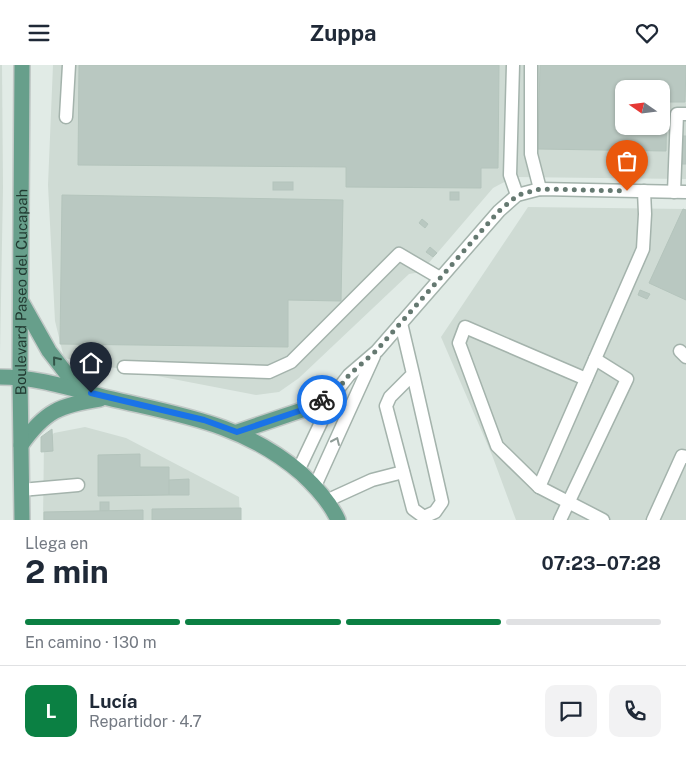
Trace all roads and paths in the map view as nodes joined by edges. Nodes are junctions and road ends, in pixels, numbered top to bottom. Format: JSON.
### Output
{"nodes":[{"id":1,"x":22,"y":65,"type":"edge"},
{"id":2,"x":69,"y":65,"type":"edge"},
{"id":3,"x":513,"y":65,"type":"edge"},
{"id":4,"x":532,"y":65,"type":"edge"},
{"id":5,"x":686,"y":114,"type":"edge"},
{"id":6,"x":66,"y":117,"type":"dead end"},
{"id":7,"x":540,"y":189,"type":"junction"},
{"id":8,"x":644,"y":191,"type":"junction"},
{"id":9,"x":680,"y":192,"type":"edge"},
{"id":10,"x":518,"y":195,"type":"junction"},
{"id":11,"x":440,"y":279,"type":"junction"},
{"id":12,"x":22,"y":303,"type":"junction"},
{"id":13,"x":401,"y":323,"type":"junction"},
{"id":14,"x":376,"y":351,"type":"junction"},
{"id":15,"x":594,"y":359,"type":"junction"},
{"id":16,"x":124,"y":367,"type":"dead end"},
{"id":17,"x":413,"y":374,"type":"junction"},
{"id":18,"x":0,"y":377,"type":"edge"},
{"id":19,"x":20,"y":377,"type":"junction"},
{"id":20,"x":586,"y":379,"type":"junction"},
{"id":21,"x":91,"y":393,"type":"junction"},
{"id":22,"x":335,"y":393,"type":"junction"},
{"id":23,"x":108,"y":398,"type":"junction"},
{"id":24,"x":237,"y":432,"type":"junction"},
{"id":25,"x":21,"y":445,"type":"junction"},
{"id":26,"x":686,"y":457,"type":"edge"},
{"id":27,"x":298,"y":471,"type":"junction"},
{"id":28,"x":403,"y":472,"type":"junction"},
{"id":29,"x":78,"y":485,"type":"dead end"},
{"id":30,"x":315,"y":486,"type":"junction"},
{"id":31,"x":539,"y":487,"type":"junction"},
{"id":32,"x":22,"y":490,"type":"junction"},
{"id":33,"x":326,"y":501,"type":"junction"},
{"id":34,"x":568,"y":502,"type":"junction"},
{"id":35,"x":22,"y":520,"type":"edge"},
{"id":36,"x":338,"y":520,"type":"edge"},
{"id":37,"x":560,"y":520,"type":"edge"},
{"id":38,"x":603,"y":520,"type":"edge"},
{"id":39,"x":653,"y":520,"type":"edge"}],
"edges":[{"from":1,"to":12,"type":"main road","name":"Boulevard Paseo del Cucapah"},
{"from":2,"to":6,"type":"lane"},
{"from":3,"to":10,"type":"lane"},
{"from":4,"to":7,"type":"lane"},
{"from":5,"to":9,"type":"lane"},
{"from":7,"to":8,"type":"lane"},
{"from":7,"to":10,"type":"lane"},
{"from":8,"to":9,"type":"lane"},
{"from":8,"to":15,"type":"lane"},
{"from":10,"to":11,"type":"lane"},
{"from":11,"to":13,"type":"lane"},
{"from":11,"to":16,"type":"lane"},
{"from":12,"to":19,"type":"main road","name":"Boulevard Paseo del Cucapah"},
{"from":21,"to":12,"type":"main road","one_way":true},
{"from":13,"to":14,"type":"lane"},
{"from":13,"to":17,"type":"lane"},
{"from":14,"to":22,"type":"lane"},
{"from":30,"to":14,"type":"lane","one_way":true},
{"from":15,"to":20,"type":"lane"},
{"from":15,"to":34,"type":"lane"},
{"from":17,"to":28,"type":"lane"},
{"from":17,"to":28,"type":"lane"},
{"from":18,"to":19,"type":"main road"},
{"from":19,"to":21,"type":"main road"},
{"from":19,"to":25,"type":"main road","name":"Boulevard Paseo del Cucapah"},
{"from":20,"to":31,"type":"lane"},
{"from":20,"to":31,"type":"lane"},
{"from":21,"to":23,"type":"main road"},
{"from":22,"to":24,"type":"main road"},
{"from":22,"to":27,"type":"lane"},
{"from":23,"to":24,"type":"main road"},
{"from":23,"to":25,"type":"main road"},
{"from":24,"to":27,"type":"main road"},
{"from":25,"to":32,"type":"main road","name":"Boulevard Paseo del Cucapah"},
{"from":26,"to":39,"type":"lane"},
{"from":27,"to":30,"type":"main road"},
{"from":28,"to":33,"type":"lane"},
{"from":29,"to":32,"type":"lane"},
{"from":30,"to":33,"type":"main road"},
{"from":31,"to":34,"type":"lane"},
{"from":32,"to":35,"type":"main road","name":"Boulevard Paseo del Cucapah"},
{"from":33,"to":36,"type":"main road"},
{"from":34,"to":37,"type":"lane"},
{"from":34,"to":38,"type":"lane"}]}
